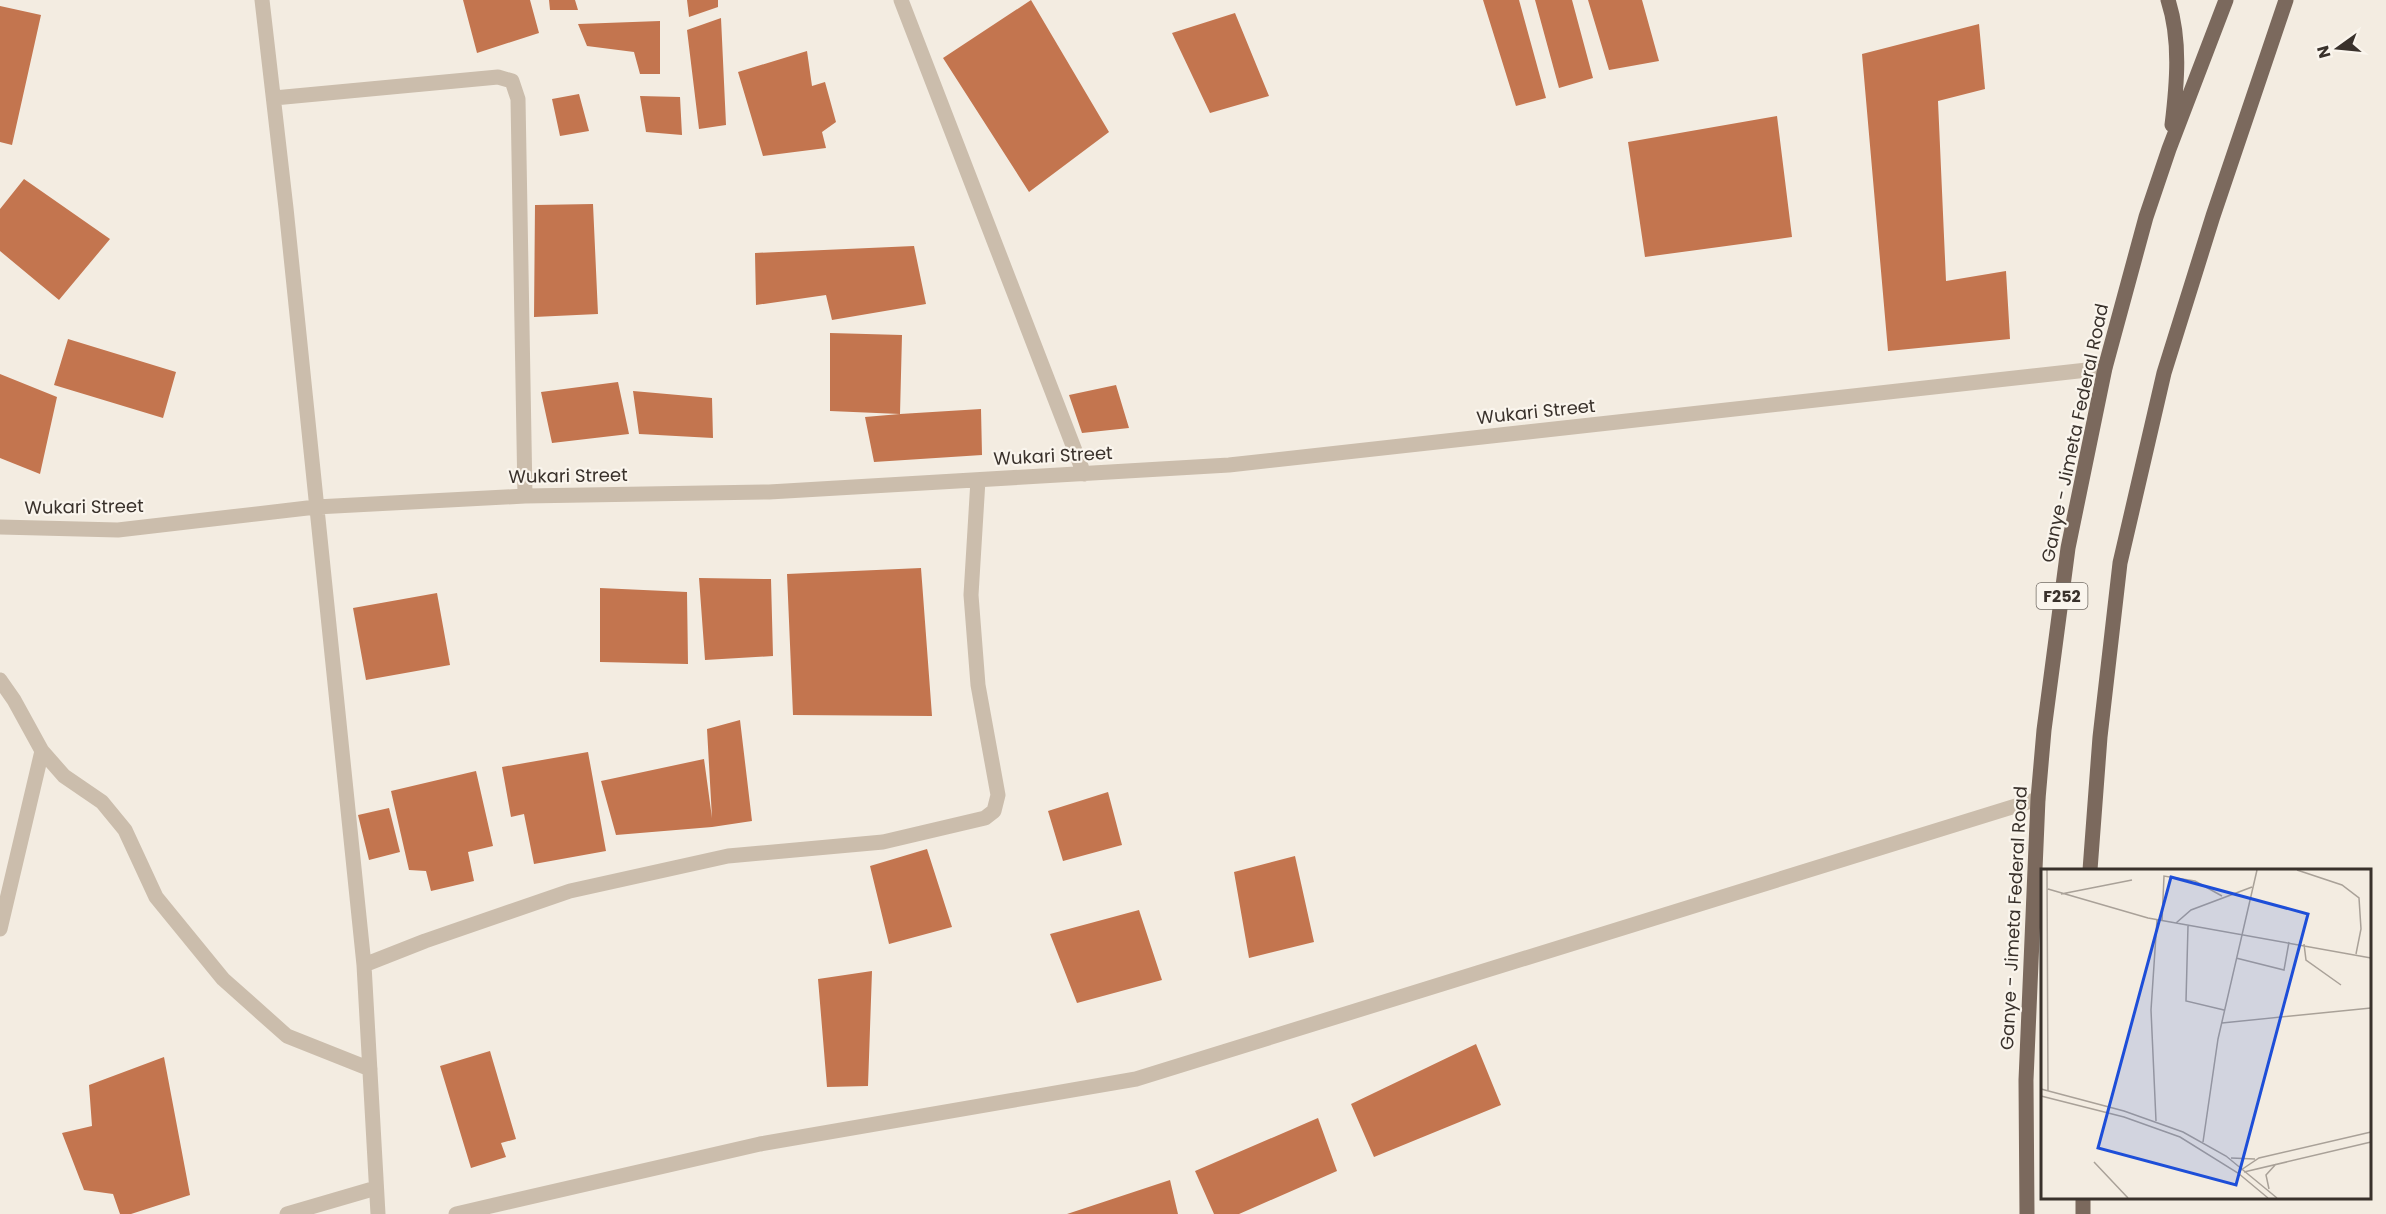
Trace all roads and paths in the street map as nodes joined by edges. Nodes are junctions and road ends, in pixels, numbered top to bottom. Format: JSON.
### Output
{"nodes":[{"id":1,"x":262,"y":0,"type":"edge"},
{"id":2,"x":901,"y":0,"type":"edge"},
{"id":3,"x":2168,"y":0,"type":"edge"},
{"id":4,"x":2226,"y":0,"type":"edge"},
{"id":5,"x":2281,"y":2,"type":"edge"},
{"id":6,"x":274,"y":98,"type":"junction"},
{"id":7,"x":2169,"y":148,"type":"junction"},
{"id":8,"x":2105,"y":368,"type":"junction"},
{"id":9,"x":1084,"y":474,"type":"junction"},
{"id":10,"x":978,"y":480,"type":"junction"},
{"id":11,"x":525,"y":496,"type":"junction"},
{"id":12,"x":316,"y":507,"type":"junction"},
{"id":13,"x":0,"y":527,"type":"edge"},
{"id":14,"x":0,"y":680,"type":"edge"},
{"id":15,"x":42,"y":751,"type":"junction"},
{"id":16,"x":2038,"y":799,"type":"junction"},
{"id":17,"x":2090,"y":869,"type":"edge"},
{"id":18,"x":0,"y":929,"type":"edge"},
{"id":19,"x":364,"y":965,"type":"junction"},
{"id":20,"x":370,"y":1069,"type":"junction"},
{"id":21,"x":376,"y":1188,"type":"junction"},
{"id":22,"x":2082,"y":1199,"type":"edge"},
{"id":23,"x":287,"y":1214,"type":"edge"},
{"id":24,"x":378,"y":1214,"type":"edge"},
{"id":25,"x":456,"y":1214,"type":"edge"},
{"id":26,"x":2027,"y":1214,"type":"edge"},
{"id":27,"x":2083,"y":1214,"type":"edge"}],
"edges":[{"from":1,"to":6,"type":"street"},
{"from":2,"to":9,"type":"street"},
{"from":3,"to":7,"type":"main road"},
{"from":4,"to":7,"type":"main road","name":"Ganye - Jimeta Federal Road","number":"F252"},
{"from":5,"to":17,"type":"main road","number":"F252"},
{"from":6,"to":11,"type":"street"},
{"from":6,"to":12,"type":"street"},
{"from":7,"to":8,"type":"main road","name":"Ganye - Jimeta Federal Road","number":"F252"},
{"from":8,"to":9,"type":"street","name":"Wukari Street"},
{"from":8,"to":16,"type":"main road","name":"Ganye - Jimeta Federal Road","number":"F252"},
{"from":9,"to":10,"type":"street","name":"Wukari Street"},
{"from":10,"to":11,"type":"street","name":"Wukari Street"},
{"from":10,"to":19,"type":"street"},
{"from":11,"to":12,"type":"street","name":"Wukari Street"},
{"from":12,"to":13,"type":"street","name":"Wukari Street"},
{"from":12,"to":19,"type":"street"},
{"from":14,"to":15,"type":"street"},
{"from":15,"to":18,"type":"street"},
{"from":15,"to":20,"type":"street"},
{"from":16,"to":25,"type":"street"},
{"from":16,"to":26,"type":"main road","name":"Ganye - Jimeta Federal Road","number":"F252"},
{"from":19,"to":20,"type":"street"},
{"from":20,"to":21,"type":"street"},
{"from":21,"to":23,"type":"street"},
{"from":21,"to":24,"type":"street"},
{"from":22,"to":27,"type":"main road"}]}
